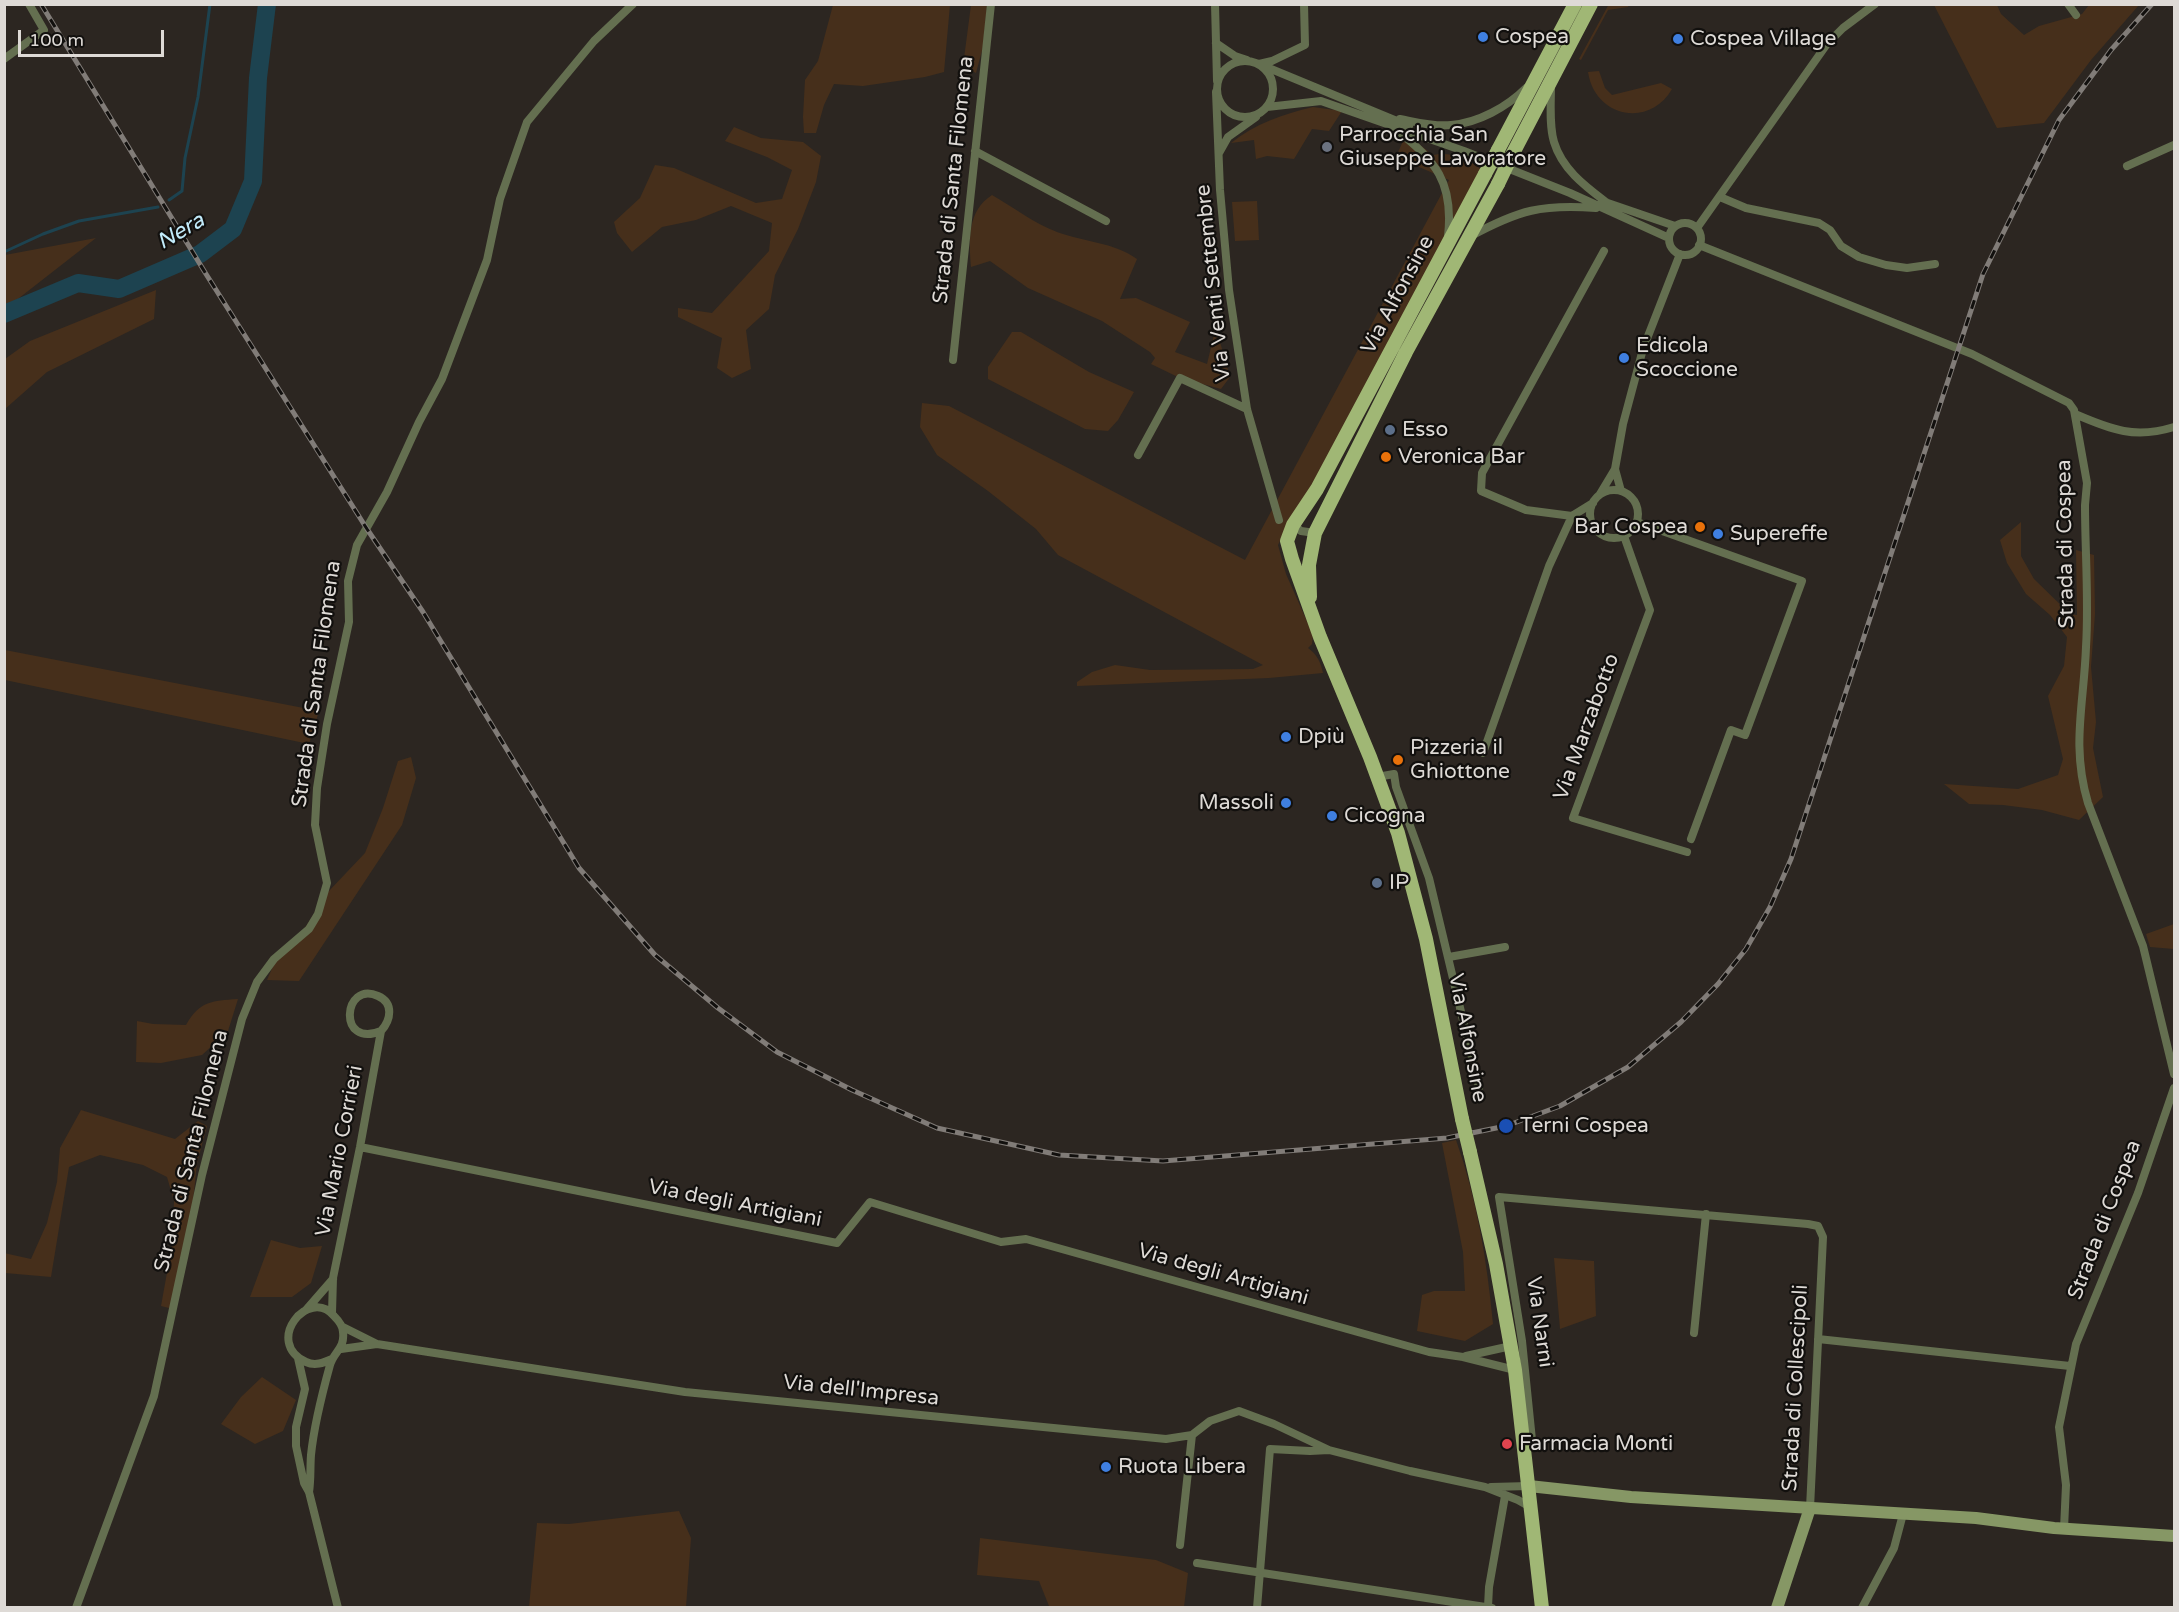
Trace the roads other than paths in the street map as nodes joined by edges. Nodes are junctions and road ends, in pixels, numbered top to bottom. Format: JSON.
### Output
{"nodes":[{"id":1,"x":29,"y":4,"type":"edge"},
{"id":2,"x":633,"y":4,"type":"edge"},
{"id":3,"x":991,"y":4,"type":"edge"},
{"id":4,"x":1215,"y":4,"type":"edge"},
{"id":5,"x":1304,"y":4,"type":"edge"},
{"id":6,"x":1575,"y":4,"type":"edge"},
{"id":7,"x":1591,"y":4,"type":"edge"},
{"id":8,"x":1875,"y":4,"type":"edge"},
{"id":9,"x":2068,"y":4,"type":"edge"},
{"id":10,"x":2076,"y":15,"type":"dead end"},
{"id":11,"x":1216,"y":43,"type":"junction"},
{"id":12,"x":1235,"y":56,"type":"junction"},
{"id":13,"x":1217,"y":57,"type":"junction"},
{"id":14,"x":4,"y":59,"type":"edge"},
{"id":15,"x":1250,"y":61,"type":"junction"},
{"id":16,"x":1259,"y":64,"type":"junction"},
{"id":17,"x":1282,"y":75,"type":"junction"},
{"id":18,"x":1535,"y":80,"type":"junction"},
{"id":19,"x":1551,"y":82,"type":"junction"},
{"id":20,"x":1217,"y":88,"type":"junction"},
{"id":21,"x":1273,"y":90,"type":"junction"},
{"id":22,"x":1267,"y":108,"type":"junction"},
{"id":23,"x":1259,"y":114,"type":"junction"},
{"id":24,"x":1387,"y":120,"type":"junction"},
{"id":25,"x":2175,"y":145,"type":"edge"},
{"id":26,"x":975,"y":151,"type":"junction"},
{"id":27,"x":1219,"y":153,"type":"junction"},
{"id":28,"x":2127,"y":166,"type":"dead end"},
{"id":29,"x":1720,"y":197,"type":"junction"},
{"id":30,"x":1605,"y":205,"type":"junction"},
{"id":31,"x":1106,"y":220,"type":"dead end"},
{"id":32,"x":1675,"y":226,"type":"junction"},
{"id":33,"x":1697,"y":228,"type":"junction"},
{"id":34,"x":1468,"y":238,"type":"junction"},
{"id":35,"x":1669,"y":238,"type":"junction"},
{"id":36,"x":1699,"y":245,"type":"junction"},
{"id":37,"x":1604,"y":251,"type":"dead end"},
{"id":38,"x":1680,"y":254,"type":"junction"},
{"id":39,"x":1443,"y":255,"type":"junction"},
{"id":40,"x":1935,"y":264,"type":"dead end"},
{"id":41,"x":953,"y":360,"type":"dead end"},
{"id":42,"x":1247,"y":409,"type":"junction"},
{"id":43,"x":2075,"y":414,"type":"junction"},
{"id":44,"x":2175,"y":427,"type":"edge"},
{"id":45,"x":1138,"y":454,"type":"dead end"},
{"id":46,"x":1615,"y":469,"type":"junction"},
{"id":47,"x":1621,"y":491,"type":"junction"},
{"id":48,"x":1600,"y":494,"type":"junction"},
{"id":49,"x":1593,"y":503,"type":"junction"},
{"id":50,"x":1572,"y":516,"type":"junction"},
{"id":51,"x":1286,"y":522,"type":"junction"},
{"id":52,"x":1637,"y":522,"type":"junction"},
{"id":53,"x":1595,"y":528,"type":"junction"},
{"id":54,"x":1315,"y":533,"type":"junction"},
{"id":55,"x":1624,"y":536,"type":"junction"},
{"id":56,"x":1310,"y":609,"type":"junction"},
{"id":57,"x":1483,"y":753,"type":"dead end"},
{"id":58,"x":1377,"y":777,"type":"junction"},
{"id":59,"x":1691,"y":839,"type":"dead end"},
{"id":60,"x":1688,"y":852,"type":"dead end"},
{"id":61,"x":1505,"y":947,"type":"dead end"},
{"id":62,"x":1449,"y":957,"type":"junction"},
{"id":63,"x":381,"y":1031,"type":"junction"},
{"id":64,"x":2175,"y":1074,"type":"edge"},
{"id":65,"x":1479,"y":1087,"type":"dead end"},
{"id":66,"x":2175,"y":1088,"type":"edge"},
{"id":67,"x":360,"y":1147,"type":"junction"},
{"id":68,"x":1499,"y":1197,"type":"joint"},
{"id":69,"x":1706,"y":1214,"type":"junction"},
{"id":70,"x":333,"y":1278,"type":"junction"},
{"id":71,"x":306,"y":1310,"type":"junction"},
{"id":72,"x":332,"y":1313,"type":"junction"},
{"id":73,"x":343,"y":1327,"type":"junction"},
{"id":74,"x":1694,"y":1333,"type":"dead end"},
{"id":75,"x":1818,"y":1339,"type":"junction"},
{"id":76,"x":377,"y":1344,"type":"junction"},
{"id":77,"x":1510,"y":1346,"type":"junction"},
{"id":78,"x":341,"y":1349,"type":"junction"},
{"id":79,"x":1463,"y":1357,"type":"junction"},
{"id":80,"x":298,"y":1358,"type":"junction"},
{"id":81,"x":332,"y":1359,"type":"junction"},
{"id":82,"x":2070,"y":1366,"type":"junction"},
{"id":83,"x":1515,"y":1370,"type":"junction"},
{"id":84,"x":296,"y":1427,"type":"junction"},
{"id":85,"x":316,"y":1428,"type":"junction"},
{"id":86,"x":1192,"y":1435,"type":"junction"},
{"id":87,"x":1329,"y":1450,"type":"junction"},
{"id":88,"x":1524,"y":1450,"type":"junction"},
{"id":89,"x":1529,"y":1486,"type":"junction"},
{"id":90,"x":1485,"y":1487,"type":"junction"},
{"id":91,"x":309,"y":1492,"type":"junction"},
{"id":92,"x":1505,"y":1496,"type":"junction"},
{"id":93,"x":1532,"y":1508,"type":"junction"},
{"id":94,"x":1810,"y":1508,"type":"junction"},
{"id":95,"x":1903,"y":1514,"type":"junction"},
{"id":96,"x":2064,"y":1529,"type":"junction"},
{"id":97,"x":2175,"y":1536,"type":"edge"},
{"id":98,"x":1180,"y":1545,"type":"dead end"},
{"id":99,"x":1197,"y":1563,"type":"dead end"},
{"id":100,"x":1260,"y":1572,"type":"junction"},
{"id":101,"x":336,"y":1606,"type":"edge"},
{"id":102,"x":1490,"y":1607,"type":"edge"},
{"id":103,"x":76,"y":1608,"type":"edge"},
{"id":104,"x":1257,"y":1608,"type":"edge"},
{"id":105,"x":1542,"y":1608,"type":"edge"},
{"id":106,"x":1777,"y":1608,"type":"edge"},
{"id":107,"x":1862,"y":1608,"type":"edge"}],
"edges":[{"from":1,"to":14,"type":"street"},
{"from":2,"to":103,"type":"street","name":"Strada di Santa Filomena"},
{"from":3,"to":26,"type":"street","name":"Strada di Santa Filomena"},
{"from":4,"to":11,"type":"street","name":"Via Venti Settembre"},
{"from":5,"to":16,"type":"street"},
{"from":6,"to":18,"type":"main road","name":"Via Alfonsine"},
{"from":7,"to":19,"type":"main road","name":"Via Alfonsine"},
{"from":8,"to":29,"type":"street"},
{"from":9,"to":10,"type":"street"},
{"from":11,"to":12,"type":"street"},
{"from":11,"to":13,"type":"street","name":"Via Venti Settembre"},
{"from":12,"to":13,"type":"street"},
{"from":12,"to":15,"type":"street"},
{"from":13,"to":20,"type":"street","name":"Via Venti Settembre"},
{"from":15,"to":16,"type":"street"},
{"from":15,"to":20,"type":"street"},
{"from":16,"to":17,"type":"street"},
{"from":16,"to":21,"type":"street"},
{"from":17,"to":21,"type":"street"},
{"from":17,"to":24,"type":"street"},
{"from":18,"to":24,"type":"street"},
{"from":18,"to":39,"type":"main road","name":"Via Alfonsine","bridge":true},
{"from":19,"to":30,"type":"street"},
{"from":19,"to":34,"type":"main road","name":"Via Alfonsine","bridge":true},
{"from":20,"to":23,"type":"street"},
{"from":20,"to":27,"type":"street","name":"Via Venti Settembre"},
{"from":21,"to":22,"type":"street"},
{"from":22,"to":23,"type":"street","name":"Via Venti Settembre"},
{"from":22,"to":24,"type":"street"},
{"from":23,"to":27,"type":"street","name":"Via Venti Settembre"},
{"from":24,"to":30,"type":"street"},
{"from":24,"to":39,"type":"street"},
{"from":25,"to":28,"type":"street"},
{"from":26,"to":31,"type":"street"},
{"from":26,"to":41,"type":"street","name":"Strada di Santa Filomena"},
{"from":27,"to":42,"type":"street","name":"Via Venti Settembre"},
{"from":29,"to":33,"type":"street"},
{"from":29,"to":40,"type":"street"},
{"from":30,"to":32,"type":"street"},
{"from":30,"to":34,"type":"street"},
{"from":30,"to":35,"type":"street"},
{"from":32,"to":33,"type":"street"},
{"from":32,"to":35,"type":"street"},
{"from":33,"to":36,"type":"street"},
{"from":34,"to":54,"type":"main road","name":"Via Alfonsine"},
{"from":35,"to":38,"type":"street"},
{"from":36,"to":38,"type":"street"},
{"from":36,"to":43,"type":"street"},
{"from":37,"to":50,"type":"street"},
{"from":38,"to":46,"type":"street"},
{"from":39,"to":51,"type":"main road","name":"Via Alfonsine"},
{"from":42,"to":45,"type":"street","name":"Via Venti Settembre"},
{"from":42,"to":51,"type":"street","name":"Via Venti Settembre"},
{"from":43,"to":44,"type":"street"},
{"from":43,"to":64,"type":"street","name":"Strada di Cospea"},
{"from":46,"to":47,"type":"street"},
{"from":46,"to":48,"type":"street"},
{"from":47,"to":48,"type":"street"},
{"from":47,"to":52,"type":"street"},
{"from":48,"to":49,"type":"street"},
{"from":49,"to":50,"type":"street"},
{"from":49,"to":53,"type":"street"},
{"from":50,"to":53,"type":"street"},
{"from":50,"to":57,"type":"street"},
{"from":51,"to":54,"type":"street"},
{"from":51,"to":56,"type":"main road","name":"Via Alfonsine"},
{"from":52,"to":55,"type":"street"},
{"from":52,"to":59,"type":"street"},
{"from":53,"to":55,"type":"street"},
{"from":54,"to":56,"type":"main road","name":"Via Alfonsine"},
{"from":55,"to":60,"type":"street","name":"Via Marzabotto"},
{"from":56,"to":58,"type":"main road","name":"Via Alfonsine"},
{"from":58,"to":62,"type":"street","name":"Via Alfonsine"},
{"from":58,"to":77,"type":"main road","name":"Via Alfonsine","bridge":true},
{"from":61,"to":62,"type":"street","name":"Via Alfonsine"},
{"from":62,"to":65,"type":"street","name":"Via Alfonsine"},
{"from":63,"to":63,"type":"street","name":"Via Mario Corrieri"},
{"from":63,"to":67,"type":"street","name":"Via Mario Corrieri"},
{"from":66,"to":82,"type":"street","name":"Strada di Cospea"},
{"from":67,"to":70,"type":"street","name":"Via Mario Corrieri"},
{"from":67,"to":79,"type":"street","name":"Via degli Artigiani"},
{"from":68,"to":69,"type":"street","name":"Strada di Collescipoli"},
{"from":68,"to":88,"type":"street","name":"Via Narni"},
{"from":69,"to":74,"type":"street"},
{"from":69,"to":75,"type":"street","name":"Strada di Collescipoli"},
{"from":70,"to":71,"type":"street","name":"Via Mario Corrieri"},
{"from":70,"to":72,"type":"street","name":"Via Mario Corrieri"},
{"from":71,"to":72,"type":"street"},
{"from":71,"to":80,"type":"street","name":"Via Mario Corrieri"},
{"from":72,"to":73,"type":"street"},
{"from":73,"to":76,"type":"street","name":"Via dell'Impresa"},
{"from":73,"to":78,"type":"street"},
{"from":75,"to":82,"type":"street"},
{"from":75,"to":94,"type":"street","name":"Strada di Collescipoli"},
{"from":76,"to":78,"type":"street","name":"Via dell'Impresa"},
{"from":76,"to":86,"type":"street","name":"Via dell'Impresa"},
{"from":77,"to":79,"type":"street","name":"Via degli Artigiani"},
{"from":77,"to":83,"type":"main road","name":"Via Narni"},
{"from":78,"to":81,"type":"street","name":"Via Mario Corrieri"},
{"from":79,"to":83,"type":"street","name":"Via degli Artigiani"},
{"from":80,"to":81,"type":"street"},
{"from":80,"to":84,"type":"street","name":"Via Mario Corrieri"},
{"from":81,"to":85,"type":"street","name":"Via Mario Corrieri"},
{"from":82,"to":96,"type":"street","name":"Strada di Cospea"},
{"from":83,"to":88,"type":"main road","name":"Via Narni"},
{"from":84,"to":85,"type":"street"},
{"from":84,"to":91,"type":"street","name":"Via Mario Corrieri"},
{"from":85,"to":91,"type":"street","name":"Via Mario Corrieri"},
{"from":86,"to":87,"type":"street","name":"Via dell'Impresa"},
{"from":86,"to":98,"type":"street"},
{"from":87,"to":90,"type":"street"},
{"from":87,"to":100,"type":"street"},
{"from":88,"to":89,"type":"main road","name":"Via Narni"},
{"from":89,"to":90,"type":"street"},
{"from":89,"to":93,"type":"main road","name":"Via Narni"},
{"from":89,"to":94,"type":"street"},
{"from":90,"to":92,"type":"street"},
{"from":91,"to":101,"type":"street","name":"Via Mario Corrieri"},
{"from":92,"to":93,"type":"street"},
{"from":92,"to":102,"type":"street"},
{"from":93,"to":105,"type":"main road","name":"Via Narni"},
{"from":94,"to":95,"type":"street","name":"Strada di Collescipoli"},
{"from":94,"to":106,"type":"street"},
{"from":95,"to":96,"type":"street","name":"Strada di Collescipoli"},
{"from":95,"to":107,"type":"street"},
{"from":96,"to":97,"type":"street","name":"Strada di Collescipoli"},
{"from":99,"to":100,"type":"street"},
{"from":100,"to":102,"type":"street"},
{"from":100,"to":104,"type":"street"}]}
